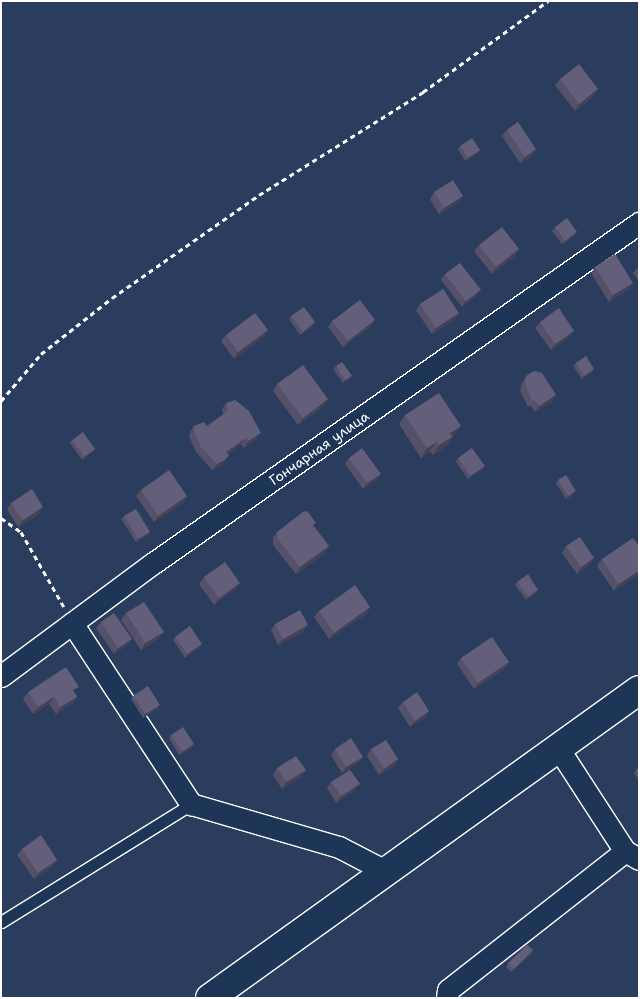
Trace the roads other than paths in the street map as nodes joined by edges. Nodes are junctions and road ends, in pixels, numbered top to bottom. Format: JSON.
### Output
{"nodes":[{"id":1,"x":639,"y":223,"type":"edge"},
{"id":2,"x":72,"y":623,"type":"junction"},
{"id":3,"x":1,"y":676,"type":"edge"},
{"id":4,"x":639,"y":690,"type":"edge"},
{"id":5,"x":558,"y":748,"type":"junction"},
{"id":6,"x":191,"y":804,"type":"junction"},
{"id":7,"x":632,"y":855,"type":"edge"},
{"id":8,"x":387,"y":872,"type":"junction"},
{"id":9,"x":1,"y":922,"type":"edge"},
{"id":10,"x":210,"y":998,"type":"edge"},
{"id":11,"x":447,"y":998,"type":"edge"}],
"edges":[{"from":1,"to":2,"type":"street","name":"Гончарная улица"},
{"from":2,"to":3,"type":"street","name":"Гончарная улица"},
{"from":2,"to":6,"type":"street"},
{"from":4,"to":5,"type":"main road"},
{"from":5,"to":7,"type":"street"},
{"from":5,"to":8,"type":"main road"},
{"from":6,"to":8,"type":"street"},
{"from":6,"to":9,"type":"lane"},
{"from":7,"to":11,"type":"street"},
{"from":8,"to":10,"type":"main road"}]}
